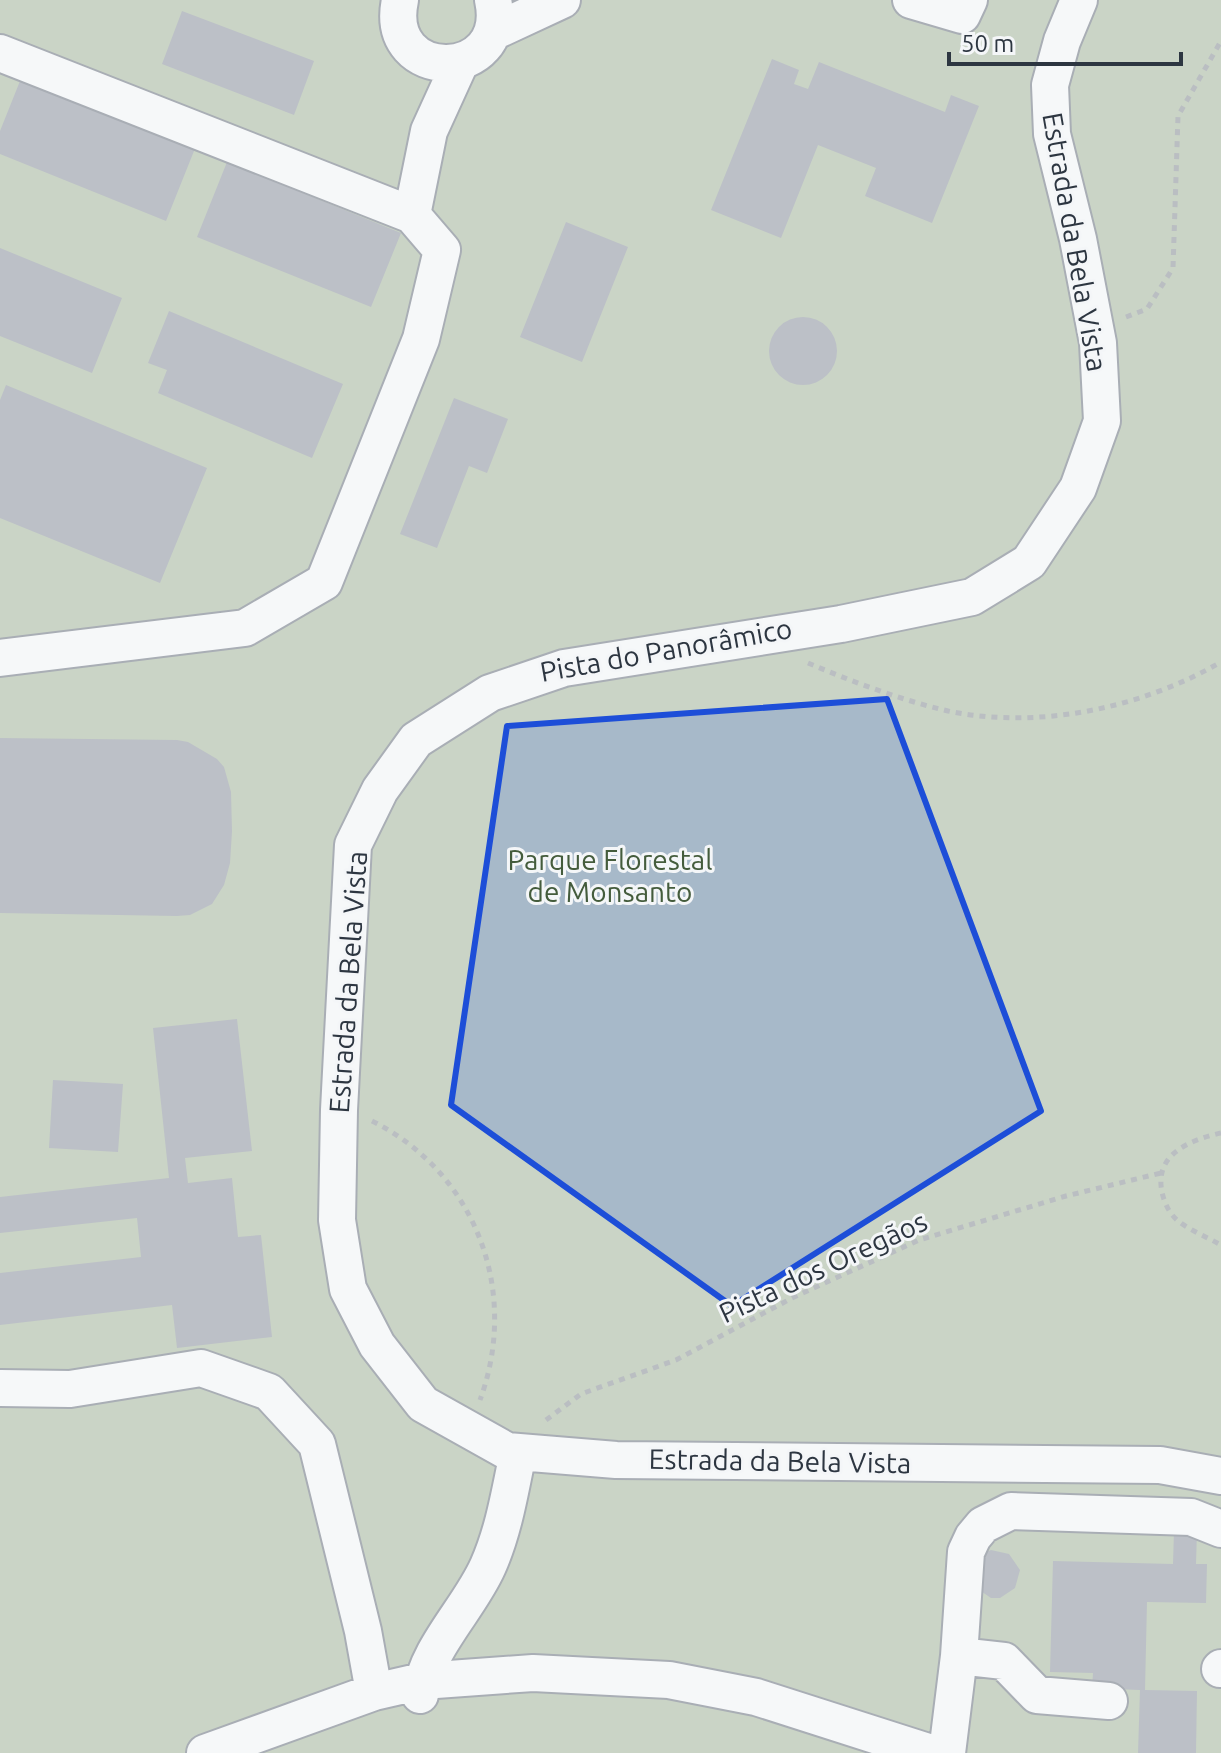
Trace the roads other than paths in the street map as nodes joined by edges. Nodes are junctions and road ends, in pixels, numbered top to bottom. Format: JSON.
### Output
{"nodes":[{"id":1,"x":400,"y":0,"type":"edge"},
{"id":2,"x":562,"y":0,"type":"edge"},
{"id":3,"x":911,"y":0,"type":"edge"},
{"id":4,"x":969,"y":0,"type":"edge"},
{"id":5,"x":1079,"y":0,"type":"edge"},
{"id":6,"x":493,"y":16,"type":"edge"},
{"id":7,"x":0,"y":53,"type":"edge"},
{"id":8,"x":460,"y":63,"type":"junction"},
{"id":9,"x":412,"y":215,"type":"junction"},
{"id":10,"x":0,"y":658,"type":"edge"},
{"id":11,"x":0,"y":1388,"type":"edge"},
{"id":12,"x":518,"y":1453,"type":"junction"},
{"id":13,"x":1221,"y":1476,"type":"edge"},
{"id":14,"x":1221,"y":1529,"type":"edge"},
{"id":15,"x":959,"y":1656,"type":"junction"},
{"id":16,"x":421,"y":1688,"type":"junction"},
{"id":17,"x":374,"y":1692,"type":"junction"},
{"id":18,"x":1109,"y":1701,"type":"dead end"},
{"id":19,"x":205,"y":1753,"type":"edge"},
{"id":20,"x":931,"y":1753,"type":"edge"},
{"id":21,"x":947,"y":1753,"type":"edge"}],
"edges":[{"from":1,"to":8,"type":"street"},
{"from":2,"to":6,"type":"street"},
{"from":3,"to":4,"type":"street"},
{"from":5,"to":12,"type":"street","name":"Estrada da Bela Vista"},
{"from":6,"to":8,"type":"street"},
{"from":7,"to":9,"type":"street"},
{"from":8,"to":9,"type":"street"},
{"from":9,"to":10,"type":"street"},
{"from":11,"to":17,"type":"street"},
{"from":12,"to":13,"type":"street","name":"Estrada da Bela Vista"},
{"from":12,"to":16,"type":"street"},
{"from":14,"to":15,"type":"street"},
{"from":15,"to":18,"type":"street"},
{"from":15,"to":21,"type":"street"},
{"from":16,"to":17,"type":"street"},
{"from":16,"to":20,"type":"street"},
{"from":17,"to":19,"type":"street"}]}
